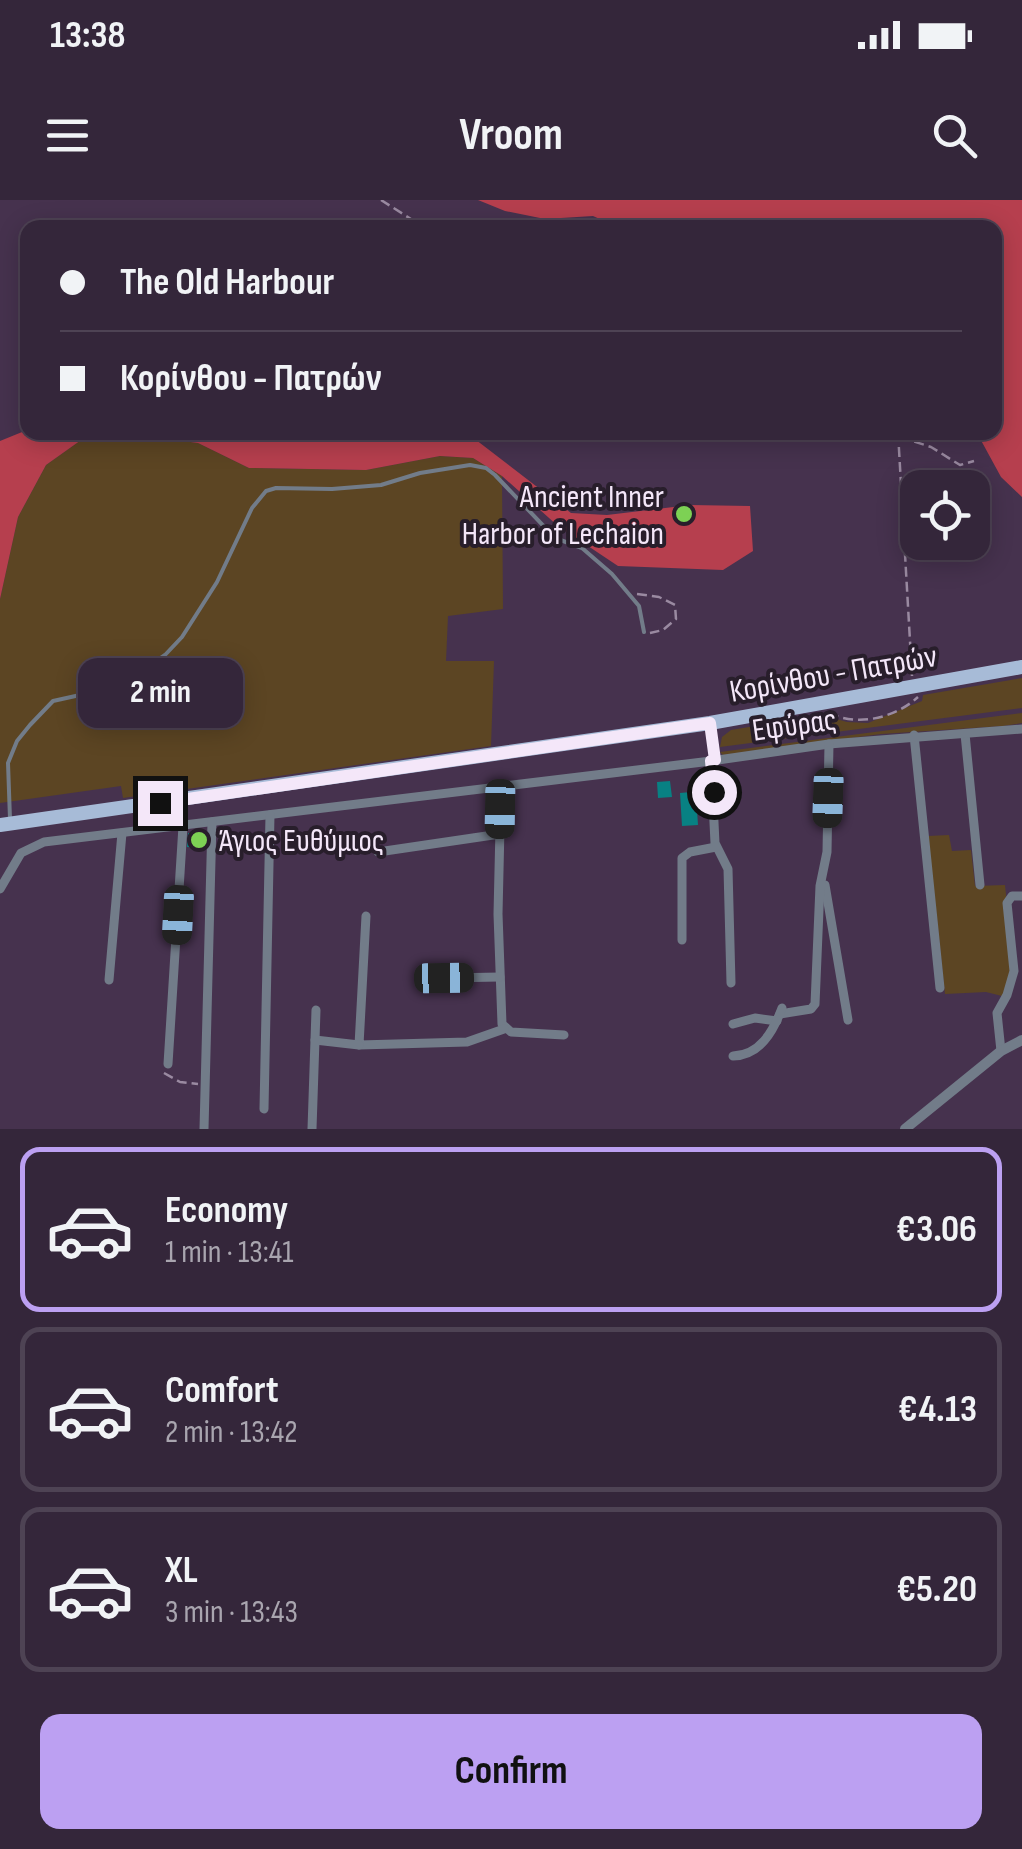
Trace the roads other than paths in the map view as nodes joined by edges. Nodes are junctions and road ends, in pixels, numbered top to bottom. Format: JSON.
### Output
{"nodes":[{"id":1,"x":644,"y":632,"type":"road end"},
{"id":2,"x":1022,"y":667,"type":"edge"},
{"id":3,"x":710,"y":723,"type":"junction"},
{"id":4,"x":1021,"y":729,"type":"edge"},
{"id":5,"x":965,"y":734,"type":"junction"},
{"id":6,"x":914,"y":735,"type":"junction"},
{"id":7,"x":1022,"y":738,"type":"edge"},
{"id":8,"x":829,"y":744,"type":"junction"},
{"id":9,"x":713,"y":761,"type":"junction"},
{"id":10,"x":500,"y":784,"type":"junction"},
{"id":11,"x":270,"y":815,"type":"junction"},
{"id":12,"x":212,"y":822,"type":"junction"},
{"id":13,"x":5,"y":824,"type":"edge"},
{"id":14,"x":183,"y":826,"type":"junction"},
{"id":15,"x":122,"y":833,"type":"junction"},
{"id":16,"x":500,"y":834,"type":"junction"},
{"id":17,"x":716,"y":847,"type":"junction"},
{"id":18,"x":378,"y":852,"type":"dead end"},
{"id":19,"x":824,"y":880,"type":"junction"},
{"id":20,"x":980,"y":886,"type":"dead end"},
{"id":21,"x":0,"y":889,"type":"edge"},
{"id":22,"x":1022,"y":896,"type":"edge"},
{"id":23,"x":366,"y":916,"type":"dead end"},
{"id":24,"x":682,"y":940,"type":"dead end"},
{"id":25,"x":500,"y":977,"type":"junction"},
{"id":26,"x":444,"y":978,"type":"dead end"},
{"id":27,"x":109,"y":980,"type":"dead end"},
{"id":28,"x":731,"y":982,"type":"dead end"},
{"id":29,"x":940,"y":988,"type":"dead end"},
{"id":30,"x":316,"y":1010,"type":"dead end"},
{"id":31,"x":779,"y":1014,"type":"junction"},
{"id":32,"x":848,"y":1020,"type":"dead end"},
{"id":33,"x":733,"y":1024,"type":"dead end"},
{"id":34,"x":504,"y":1028,"type":"junction"},
{"id":35,"x":564,"y":1035,"type":"dead end"},
{"id":36,"x":315,"y":1040,"type":"junction"},
{"id":37,"x":1022,"y":1040,"type":"edge"},
{"id":38,"x":359,"y":1045,"type":"junction"},
{"id":39,"x":1001,"y":1051,"type":"junction"},
{"id":40,"x":733,"y":1056,"type":"dead end"},
{"id":41,"x":168,"y":1064,"type":"road end"},
{"id":42,"x":264,"y":1109,"type":"dead end"},
{"id":43,"x":204,"y":1129,"type":"edge"},
{"id":44,"x":312,"y":1129,"type":"edge"},
{"id":45,"x":904,"y":1129,"type":"edge"}],
"edges":[{"from":1,"to":13,"type":"lane"},
{"from":2,"to":3,"type":"main road","name":"Κορίνθου - Πατρών"},
{"from":3,"to":9,"type":"street"},
{"from":3,"to":13,"type":"main road","name":"Κορίνθου - Πατρών"},
{"from":4,"to":5,"type":"street","name":"Εφύρας"},
{"from":4,"to":7,"type":"street"},
{"from":5,"to":6,"type":"street","name":"Εφύρας"},
{"from":5,"to":20,"type":"street"},
{"from":6,"to":8,"type":"street","name":"Εφύρας"},
{"from":6,"to":29,"type":"street"},
{"from":8,"to":9,"type":"street","name":"Εφύρας"},
{"from":8,"to":19,"type":"street"},
{"from":9,"to":10,"type":"street","name":"Εφύρας"},
{"from":9,"to":17,"type":"street"},
{"from":10,"to":11,"type":"street","name":"Εφύρας"},
{"from":10,"to":16,"type":"street"},
{"from":11,"to":12,"type":"street","name":"Εφύρας"},
{"from":11,"to":42,"type":"street"},
{"from":12,"to":14,"type":"street","name":"Εφύρας"},
{"from":12,"to":43,"type":"street"},
{"from":14,"to":15,"type":"street","name":"Εφύρας"},
{"from":14,"to":41,"type":"street"},
{"from":15,"to":21,"type":"street","name":"Εφύρας"},
{"from":15,"to":27,"type":"street"},
{"from":16,"to":18,"type":"street"},
{"from":16,"to":25,"type":"street"},
{"from":17,"to":24,"type":"street"},
{"from":17,"to":28,"type":"street"},
{"from":19,"to":31,"type":"street"},
{"from":19,"to":32,"type":"street"},
{"from":22,"to":39,"type":"street"},
{"from":23,"to":38,"type":"street"},
{"from":25,"to":26,"type":"street"},
{"from":25,"to":34,"type":"street"},
{"from":30,"to":36,"type":"street"},
{"from":31,"to":33,"type":"street"},
{"from":31,"to":40,"type":"street"},
{"from":34,"to":35,"type":"street"},
{"from":34,"to":38,"type":"street"},
{"from":36,"to":38,"type":"street"},
{"from":36,"to":44,"type":"street"},
{"from":37,"to":39,"type":"street"},
{"from":39,"to":45,"type":"street"}]}
